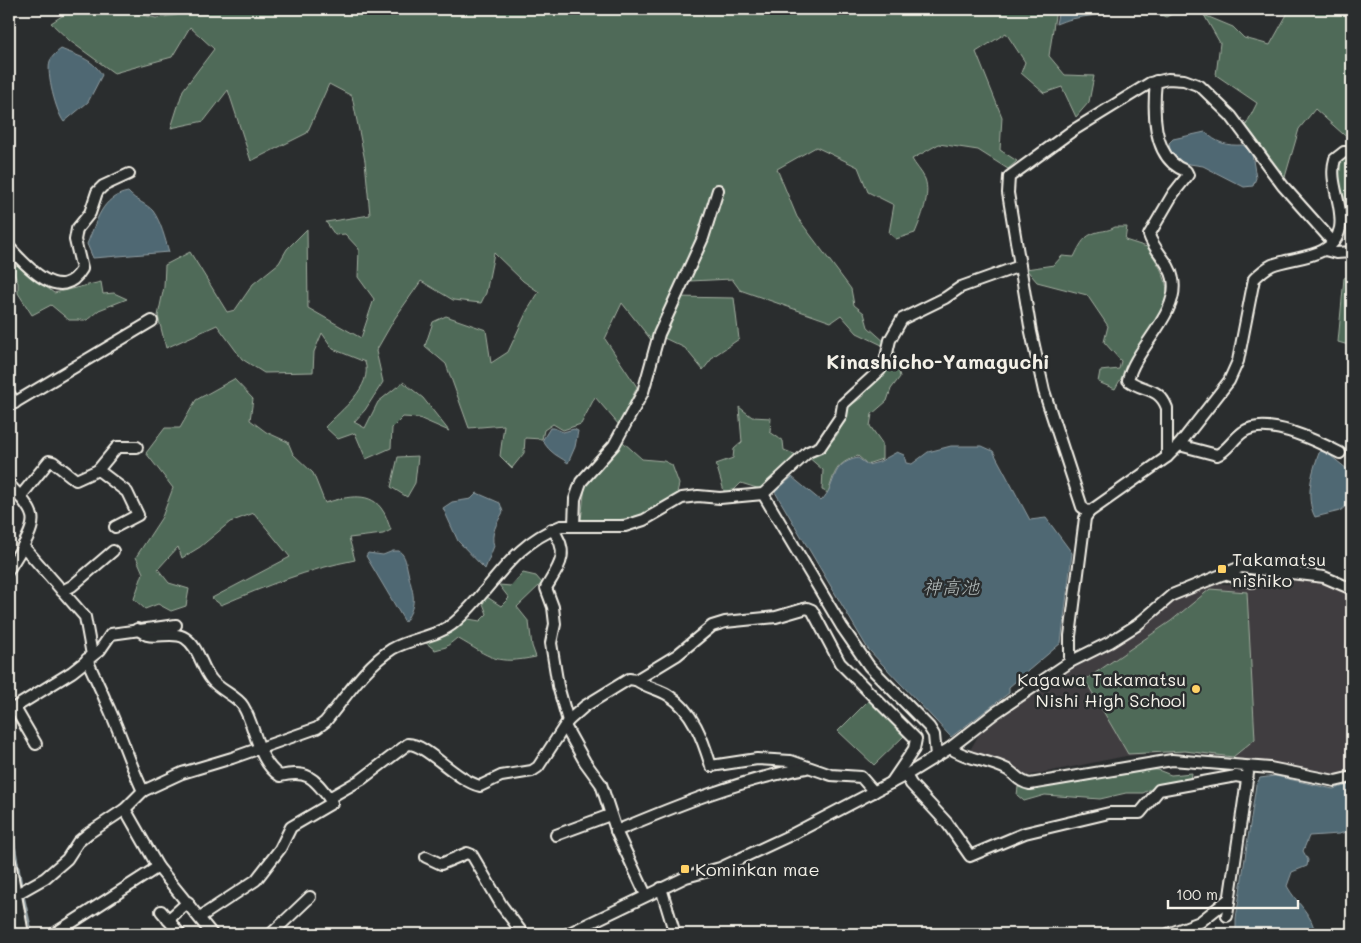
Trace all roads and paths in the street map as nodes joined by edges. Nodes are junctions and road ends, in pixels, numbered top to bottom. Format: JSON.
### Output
{"nodes":[{"id":1,"x":1156,"y":81,"type":"junction"},
{"id":2,"x":1352,"y":152,"type":"edge"},
{"id":3,"x":129,"y":174,"type":"dead end"},
{"id":4,"x":718,"y":190,"type":"dead end"},
{"id":5,"x":1333,"y":242,"type":"junction"},
{"id":6,"x":9,"y":246,"type":"edge"},
{"id":7,"x":1325,"y":250,"type":"junction"},
{"id":8,"x":1352,"y":252,"type":"edge"},
{"id":9,"x":1020,"y":266,"type":"junction"},
{"id":10,"x":152,"y":321,"type":"dead end"},
{"id":11,"x":11,"y":401,"type":"edge"},
{"id":12,"x":1179,"y":445,"type":"junction"},
{"id":13,"x":137,"y":447,"type":"dead end"},
{"id":14,"x":1340,"y":453,"type":"dead end"},
{"id":15,"x":1167,"y":457,"type":"junction"},
{"id":16,"x":98,"y":470,"type":"junction"},
{"id":17,"x":9,"y":484,"type":"edge"},
{"id":18,"x":763,"y":494,"type":"junction"},
{"id":19,"x":20,"y":497,"type":"junction"},
{"id":20,"x":1089,"y":512,"type":"junction"},
{"id":21,"x":574,"y":525,"type":"junction"},
{"id":22,"x":115,"y":527,"type":"dead end"},
{"id":23,"x":552,"y":529,"type":"junction"},
{"id":24,"x":23,"y":546,"type":"junction"},
{"id":25,"x":113,"y":551,"type":"dead end"},
{"id":26,"x":9,"y":569,"type":"edge"},
{"id":27,"x":1224,"y":574,"type":"junction"},
{"id":28,"x":1252,"y":582,"type":"dead end"},
{"id":29,"x":1352,"y":589,"type":"edge"},
{"id":30,"x":62,"y":591,"type":"junction"},
{"id":31,"x":176,"y":625,"type":"dead end"},
{"id":32,"x":137,"y":629,"type":"junction"},
{"id":33,"x":90,"y":657,"type":"junction"},
{"id":34,"x":1070,"y":662,"type":"junction"},
{"id":35,"x":636,"y":680,"type":"junction"},
{"id":36,"x":12,"y":709,"type":"edge"},
{"id":37,"x":567,"y":723,"type":"junction"},
{"id":38,"x":36,"y":744,"type":"dead end"},
{"id":39,"x":259,"y":747,"type":"junction"},
{"id":40,"x":950,"y":748,"type":"junction"},
{"id":41,"x":936,"y":756,"type":"junction"},
{"id":42,"x":809,"y":767,"type":"junction"},
{"id":43,"x":1248,"y":772,"type":"junction"},
{"id":44,"x":906,"y":775,"type":"junction"},
{"id":45,"x":1352,"y":777,"type":"edge"},
{"id":46,"x":891,"y":783,"type":"junction"},
{"id":47,"x":143,"y":791,"type":"junction"},
{"id":48,"x":874,"y":792,"type":"junction"},
{"id":49,"x":329,"y":798,"type":"junction"},
{"id":50,"x":125,"y":809,"type":"junction"},
{"id":51,"x":610,"y":815,"type":"junction"},
{"id":52,"x":616,"y":831,"type":"junction"},
{"id":53,"x":556,"y":835,"type":"dead end"},
{"id":54,"x":426,"y":857,"type":"dead end"},
{"id":55,"x":9,"y":862,"type":"edge"},
{"id":56,"x":158,"y":868,"type":"junction"},
{"id":57,"x":662,"y":888,"type":"junction"},
{"id":58,"x":15,"y":895,"type":"junction"},
{"id":59,"x":646,"y":895,"type":"junction"},
{"id":60,"x":310,"y":897,"type":"dead end"},
{"id":61,"x":1229,"y":899,"type":"junction"},
{"id":62,"x":188,"y":902,"type":"junction"},
{"id":63,"x":161,"y":911,"type":"dead end"},
{"id":64,"x":1227,"y":916,"type":"dead end"},
{"id":65,"x":200,"y":917,"type":"junction"},
{"id":66,"x":168,"y":920,"type":"junction"},
{"id":67,"x":22,"y":934,"type":"edge"},
{"id":68,"x":54,"y":934,"type":"edge"},
{"id":69,"x":180,"y":934,"type":"edge"},
{"id":70,"x":212,"y":934,"type":"edge"},
{"id":71,"x":271,"y":934,"type":"edge"},
{"id":72,"x":523,"y":934,"type":"edge"},
{"id":73,"x":567,"y":934,"type":"edge"},
{"id":74,"x":675,"y":934,"type":"edge"},
{"id":75,"x":1168,"y":934,"type":"edge"}],
"edges":[{"from":1,"to":5,"type":"street"},
{"from":1,"to":9,"type":"street"},
{"from":1,"to":15,"type":"street"},
{"from":2,"to":5,"type":"street"},
{"from":3,"to":6,"type":"street"},
{"from":4,"to":21,"type":"street"},
{"from":5,"to":7,"type":"street"},
{"from":7,"to":8,"type":"street"},
{"from":7,"to":12,"type":"street"},
{"from":9,"to":18,"type":"street"},
{"from":9,"to":20,"type":"street"},
{"from":10,"to":11,"type":"street"},
{"from":12,"to":14,"type":"street"},
{"from":12,"to":15,"type":"street"},
{"from":13,"to":16,"type":"street"},
{"from":15,"to":20,"type":"street"},
{"from":16,"to":19,"type":"street"},
{"from":16,"to":22,"type":"street"},
{"from":17,"to":19,"type":"street"},
{"from":18,"to":21,"type":"street"},
{"from":18,"to":41,"type":"street"},
{"from":19,"to":24,"type":"street"},
{"from":20,"to":34,"type":"street"},
{"from":21,"to":23,"type":"street"},
{"from":23,"to":37,"type":"street"},
{"from":23,"to":39,"type":"street"},
{"from":24,"to":26,"type":"street"},
{"from":24,"to":30,"type":"street"},
{"from":25,"to":30,"type":"street"},
{"from":27,"to":28,"type":"street"},
{"from":27,"to":29,"type":"street"},
{"from":27,"to":34,"type":"street"},
{"from":30,"to":33,"type":"street"},
{"from":31,"to":32,"type":"street"},
{"from":32,"to":33,"type":"street"},
{"from":32,"to":39,"type":"street"},
{"from":33,"to":36,"type":"street"},
{"from":33,"to":47,"type":"street"},
{"from":34,"to":40,"type":"street"},
{"from":35,"to":37,"type":"street"},
{"from":35,"to":42,"type":"street"},
{"from":35,"to":46,"type":"street"},
{"from":36,"to":38,"type":"street"},
{"from":37,"to":49,"type":"street"},
{"from":37,"to":51,"type":"street"},
{"from":39,"to":47,"type":"street"},
{"from":39,"to":49,"type":"street"},
{"from":40,"to":41,"type":"street"},
{"from":40,"to":43,"type":"street"},
{"from":41,"to":44,"type":"street"},
{"from":42,"to":48,"type":"street"},
{"from":42,"to":52,"type":"street"},
{"from":43,"to":44,"type":"street"},
{"from":43,"to":45,"type":"street"},
{"from":43,"to":61,"type":"street"},
{"from":44,"to":46,"type":"street"},
{"from":46,"to":48,"type":"street"},
{"from":47,"to":50,"type":"street"},
{"from":48,"to":57,"type":"street"},
{"from":49,"to":65,"type":"street"},
{"from":50,"to":56,"type":"street"},
{"from":50,"to":58,"type":"street"},
{"from":51,"to":52,"type":"street"},
{"from":51,"to":53,"type":"street"},
{"from":52,"to":59,"type":"street"},
{"from":54,"to":72,"type":"street"},
{"from":55,"to":58,"type":"main road"},
{"from":56,"to":62,"type":"street"},
{"from":56,"to":68,"type":"street"},
{"from":57,"to":59,"type":"street"},
{"from":57,"to":74,"type":"street"},
{"from":58,"to":67,"type":"main road"},
{"from":59,"to":73,"type":"street"},
{"from":60,"to":71,"type":"street"},
{"from":61,"to":64,"type":"street"},
{"from":61,"to":75,"type":"street"},
{"from":62,"to":65,"type":"street"},
{"from":62,"to":66,"type":"street"},
{"from":63,"to":66,"type":"street"},
{"from":65,"to":70,"type":"street"},
{"from":66,"to":69,"type":"street"}]}
